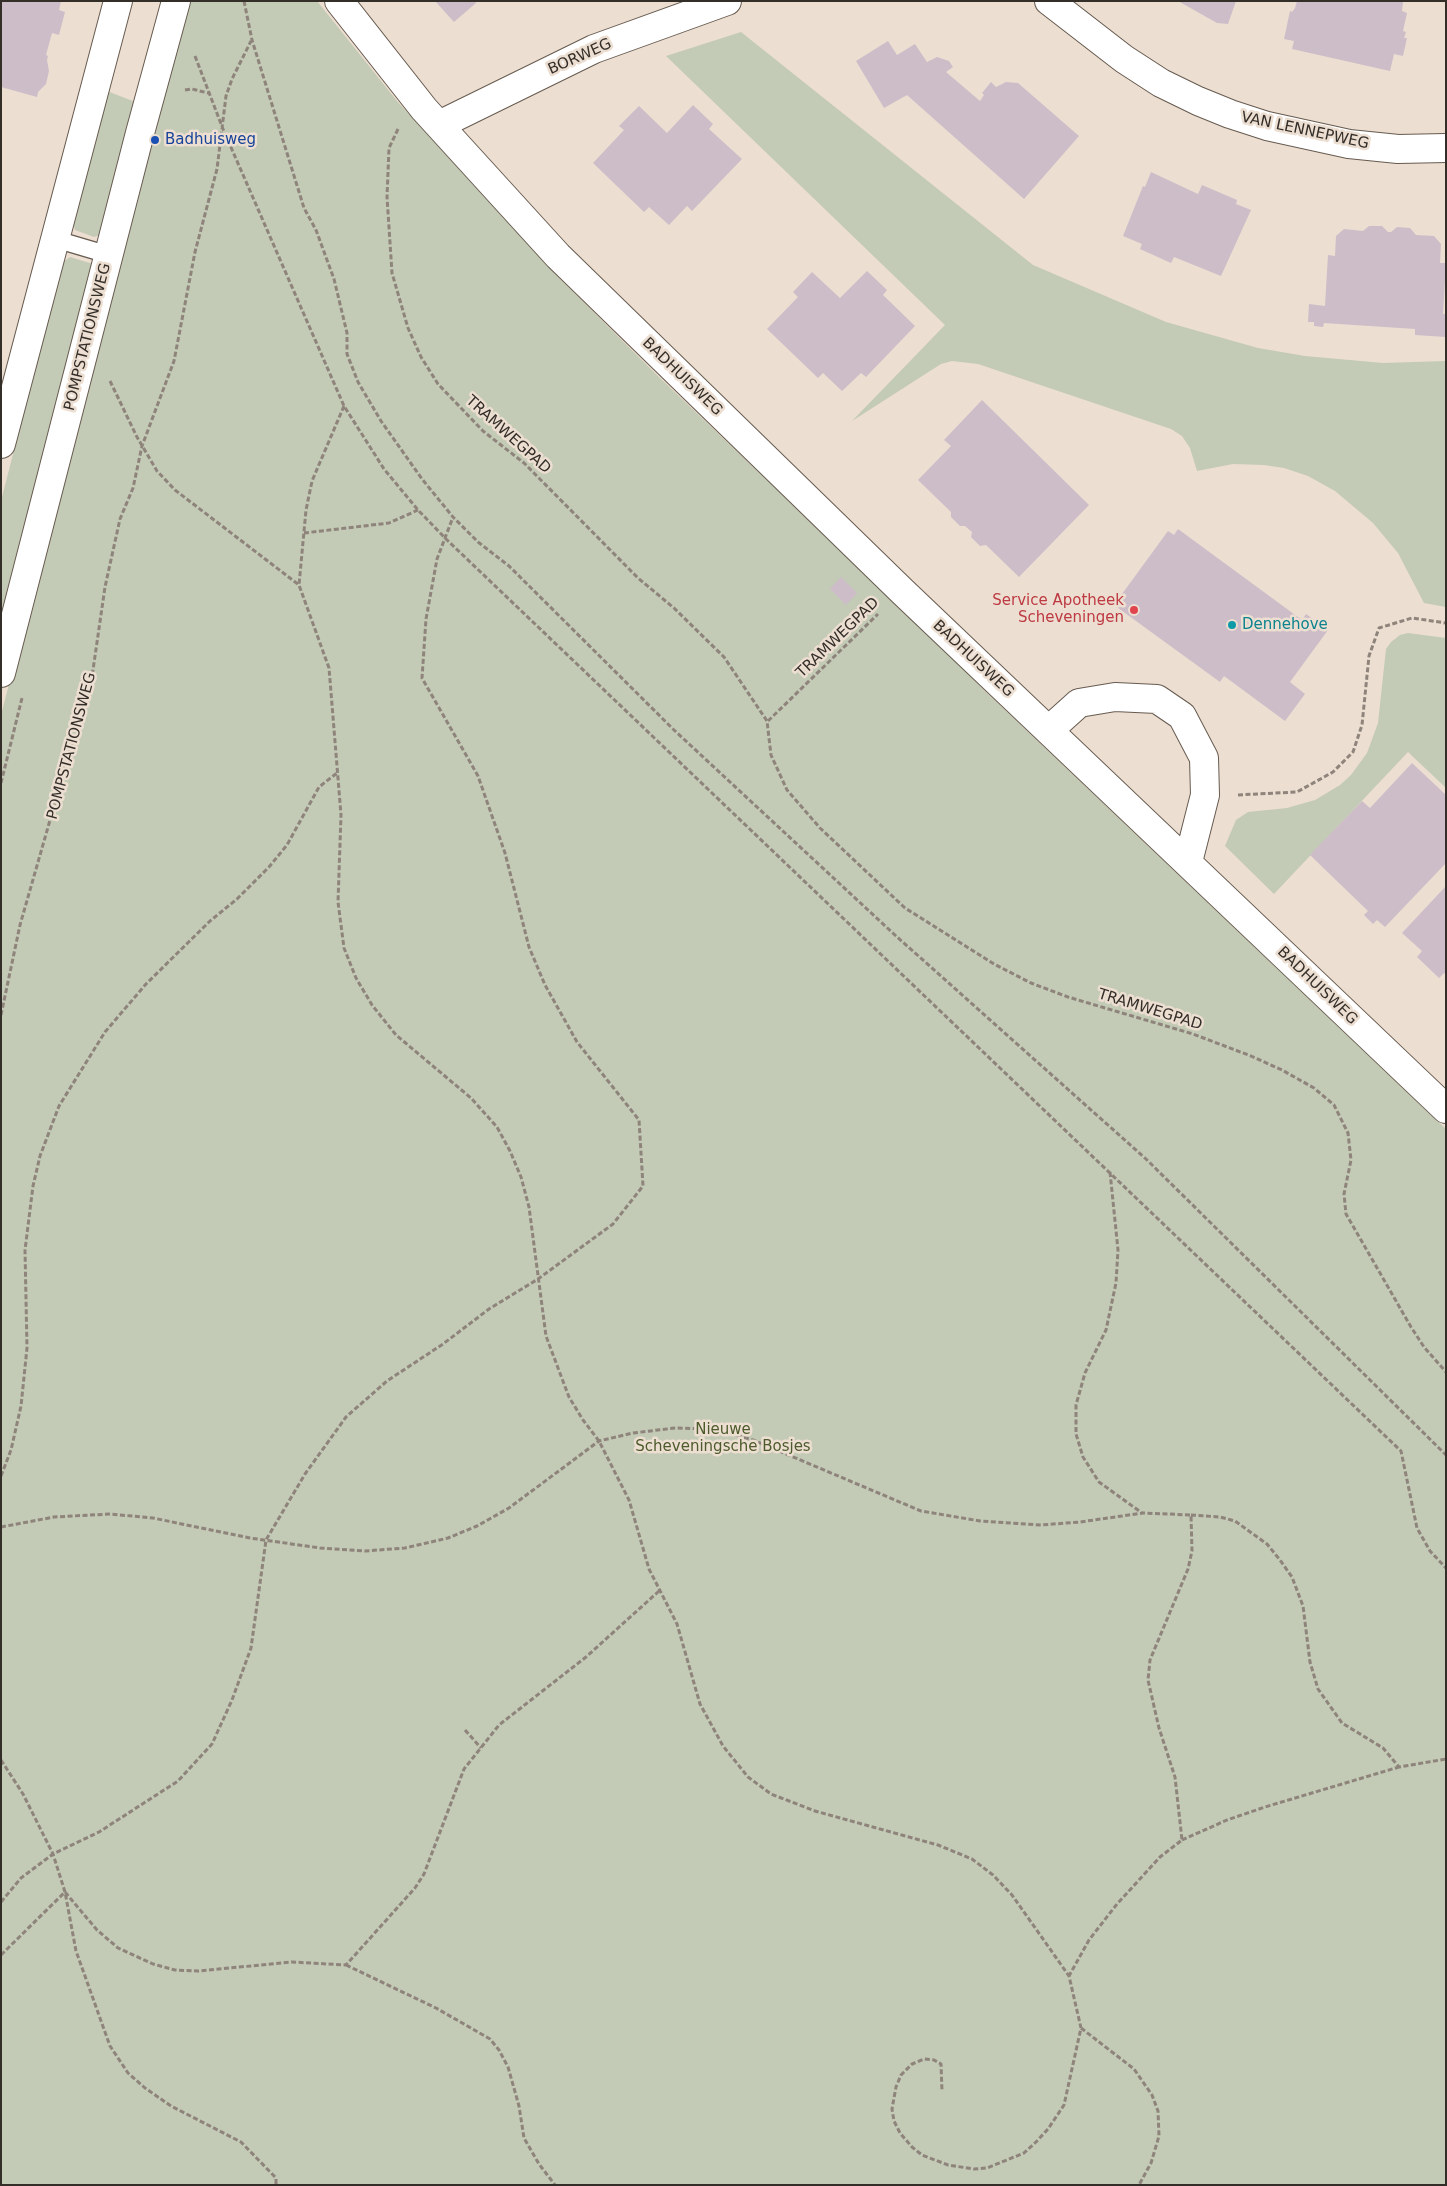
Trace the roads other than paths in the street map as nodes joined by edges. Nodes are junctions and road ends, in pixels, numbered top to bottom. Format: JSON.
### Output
{"nodes":[{"id":1,"x":118,"y":1,"type":"edge"},
{"id":2,"x":176,"y":1,"type":"edge"},
{"id":3,"x":339,"y":1,"type":"edge"},
{"id":4,"x":727,"y":1,"type":"edge"},
{"id":5,"x":1049,"y":1,"type":"edge"},
{"id":6,"x":431,"y":117,"type":"junction"},
{"id":7,"x":1446,"y":148,"type":"edge"},
{"id":8,"x":55,"y":238,"type":"junction"},
{"id":9,"x":109,"y":255,"type":"junction"},
{"id":10,"x":1,"y":444,"type":"edge"},
{"id":11,"x":1,"y":674,"type":"edge"},
{"id":12,"x":1049,"y":730,"type":"junction"},
{"id":13,"x":1188,"y":862,"type":"junction"},
{"id":14,"x":1446,"y":1109,"type":"edge"}],
"edges":[{"from":1,"to":8,"type":"street"},
{"from":2,"to":9,"type":"street","name":"POMPSTATIONSWEG"},
{"from":3,"to":6,"type":"street","name":"BADHUISWEG"},
{"from":4,"to":6,"type":"street","name":"BORWEG"},
{"from":5,"to":7,"type":"street","name":"VAN LENNEPWEG"},
{"from":6,"to":12,"type":"street","name":"BADHUISWEG"},
{"from":8,"to":9,"type":"lane"},
{"from":8,"to":10,"type":"street"},
{"from":9,"to":11,"type":"street","name":"POMPSTATIONSWEG"},
{"from":12,"to":13,"type":"street","name":"BADHUISWEG"},
{"from":12,"to":13,"type":"street"},
{"from":13,"to":14,"type":"street","name":"BADHUISWEG"}]}
